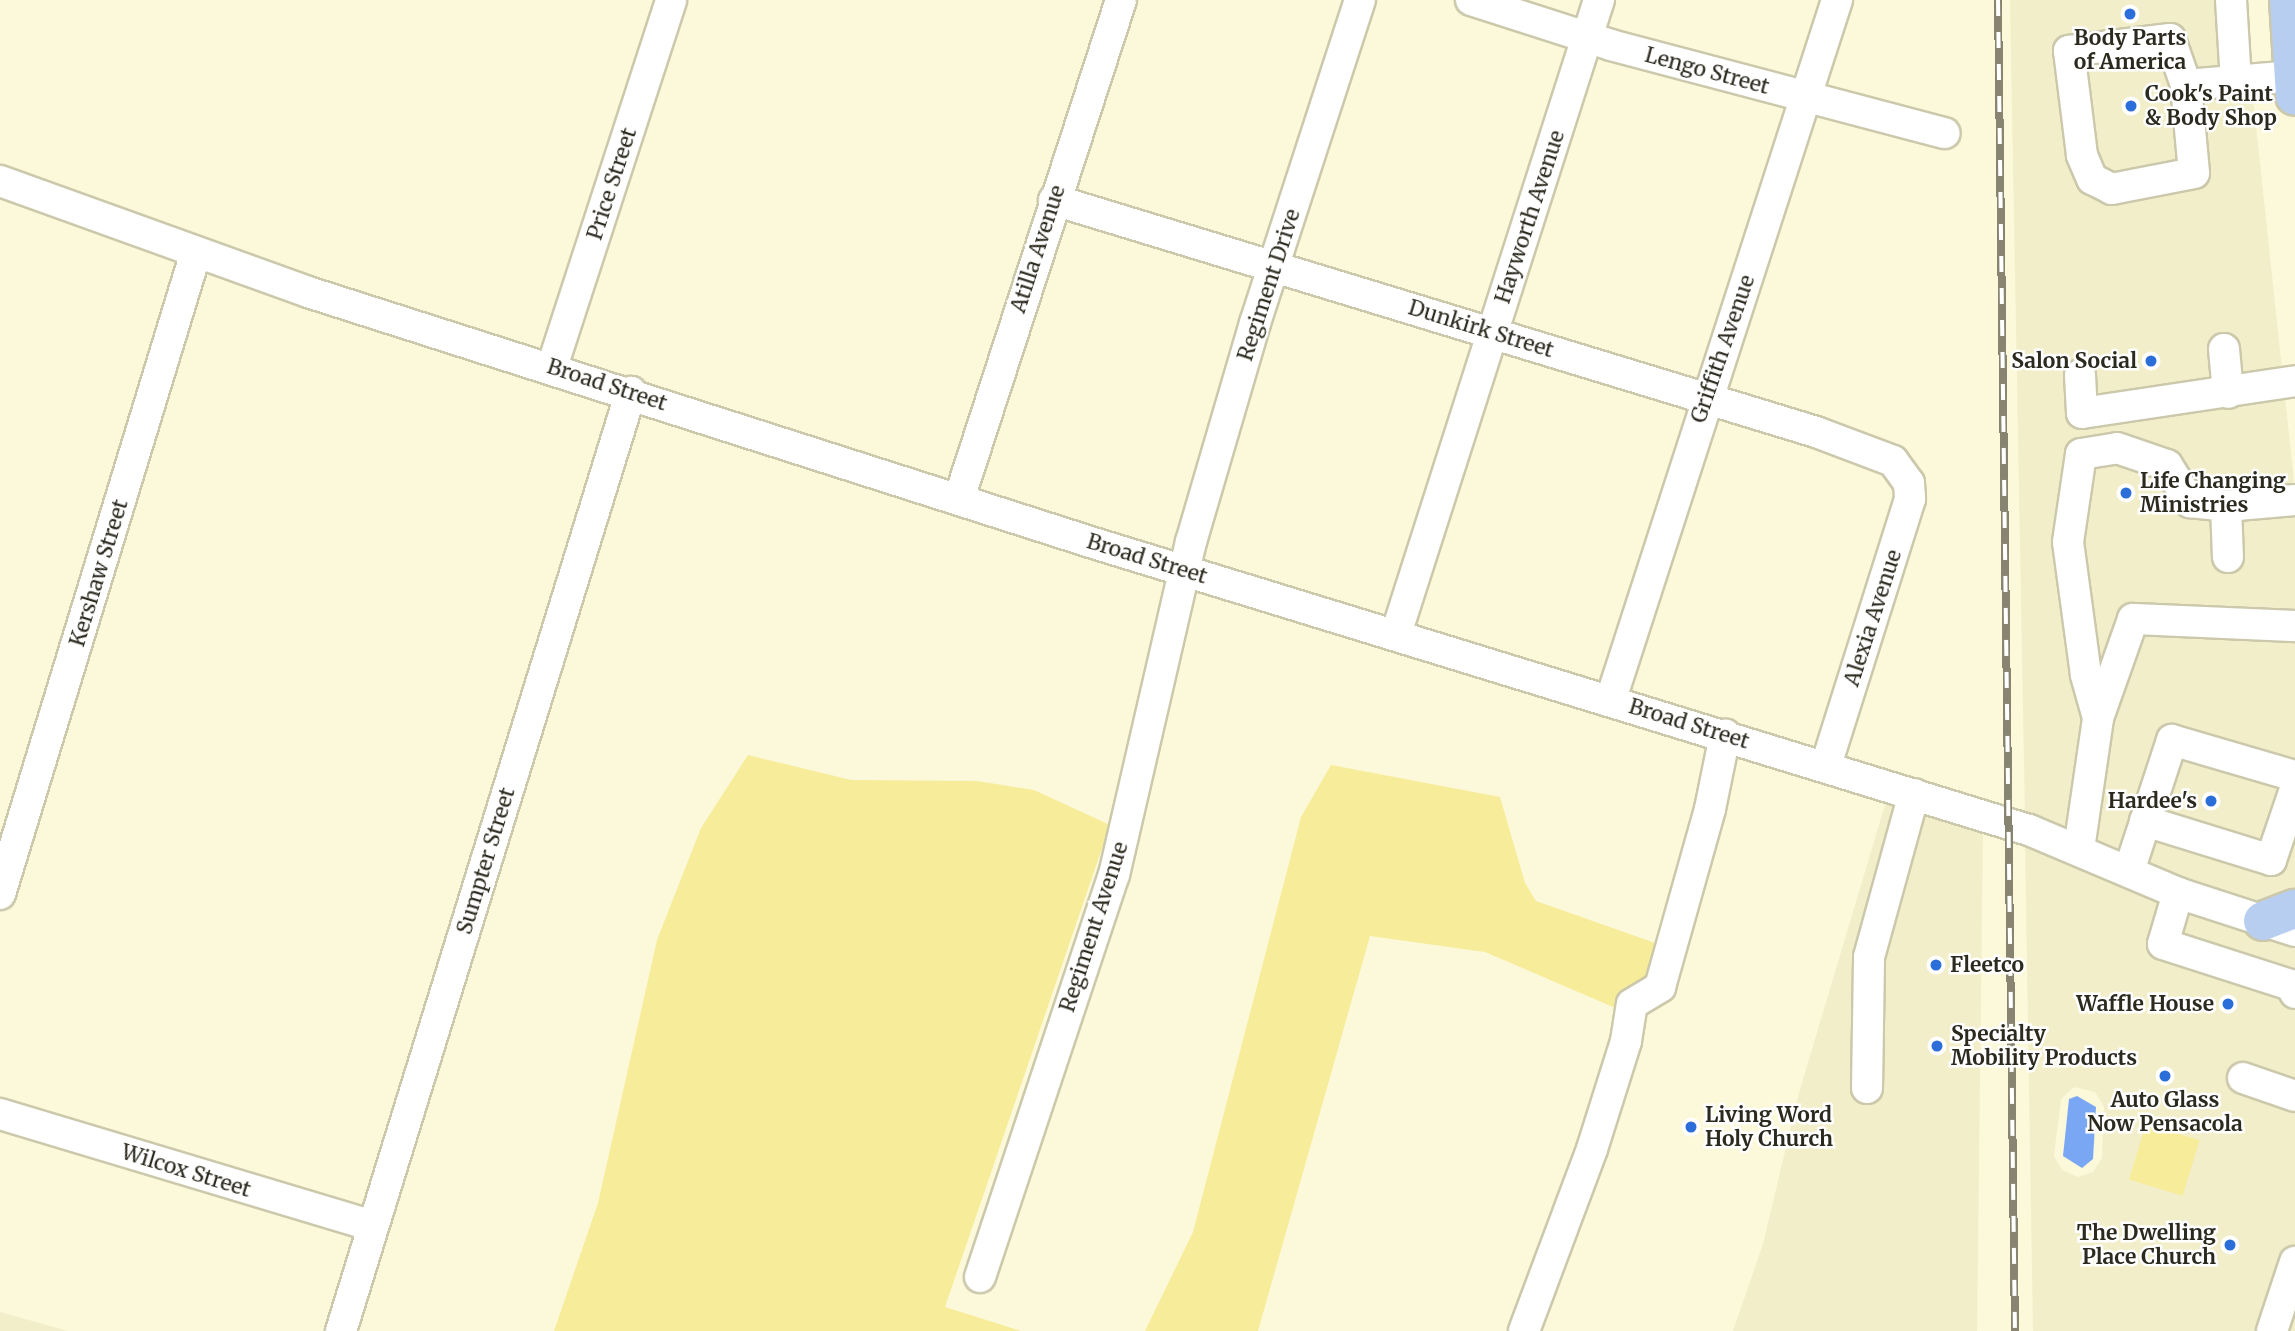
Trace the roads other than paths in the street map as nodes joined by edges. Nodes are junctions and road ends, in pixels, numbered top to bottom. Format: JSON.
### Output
{"nodes":[{"id":1,"x":671,"y":0,"type":"edge"},
{"id":2,"x":1121,"y":0,"type":"edge"},
{"id":3,"x":1360,"y":0,"type":"edge"},
{"id":4,"x":1471,"y":0,"type":"edge"},
{"id":5,"x":1600,"y":0,"type":"edge"},
{"id":6,"x":1837,"y":0,"type":"edge"},
{"id":7,"x":2231,"y":0,"type":"edge"},
{"id":8,"x":2289,"y":0,"type":"edge"},
{"id":9,"x":1588,"y":36,"type":"junction"},
{"id":10,"x":2236,"y":81,"type":"junction"},
{"id":11,"x":2186,"y":85,"type":"junction"},
{"id":12,"x":2294,"y":86,"type":"edge"},
{"id":13,"x":1806,"y":99,"type":"junction"},
{"id":14,"x":1945,"y":133,"type":"dead end"},
{"id":15,"x":0,"y":181,"type":"edge"},
{"id":16,"x":1054,"y":200,"type":"junction"},
{"id":17,"x":196,"y":252,"type":"junction"},
{"id":18,"x":1275,"y":266,"type":"junction"},
{"id":19,"x":1493,"y":332,"type":"junction"},
{"id":20,"x":2224,"y":349,"type":"dead end"},
{"id":21,"x":552,"y":367,"type":"junction"},
{"id":22,"x":2080,"y":376,"type":"dead end"},
{"id":23,"x":2295,"y":381,"type":"edge"},
{"id":24,"x":631,"y":392,"type":"junction"},
{"id":25,"x":2228,"y":393,"type":"junction"},
{"id":26,"x":1708,"y":401,"type":"junction"},
{"id":27,"x":2082,"y":413,"type":"junction"},
{"id":28,"x":2081,"y":454,"type":"junction"},
{"id":29,"x":1903,"y":469,"type":"joint"},
{"id":30,"x":959,"y":499,"type":"junction"},
{"id":31,"x":2295,"y":500,"type":"edge"},
{"id":32,"x":2226,"y":506,"type":"junction"},
{"id":33,"x":2228,"y":557,"type":"dead end"},
{"id":34,"x":1185,"y":571,"type":"junction"},
{"id":35,"x":2295,"y":626,"type":"edge"},
{"id":36,"x":1396,"y":634,"type":"junction"},
{"id":37,"x":1611,"y":699,"type":"junction"},
{"id":38,"x":2098,"y":718,"type":"junction"},
{"id":39,"x":1725,"y":735,"type":"junction"},
{"id":40,"x":1826,"y":766,"type":"junction"},
{"id":41,"x":2295,"y":776,"type":"edge"},
{"id":42,"x":2295,"y":789,"type":"edge"},
{"id":43,"x":1914,"y":794,"type":"junction"},
{"id":44,"x":2147,"y":814,"type":"junction"},
{"id":45,"x":2283,"y":840,"type":"edge"},
{"id":46,"x":2079,"y":849,"type":"junction"},
{"id":47,"x":2129,"y":871,"type":"junction"},
{"id":48,"x":2178,"y":893,"type":"junction"},
{"id":49,"x":0,"y":894,"type":"edge"},
{"id":50,"x":2284,"y":921,"type":"edge"},
{"id":51,"x":2295,"y":993,"type":"edge"},
{"id":52,"x":2244,"y":1078,"type":"dead end"},
{"id":53,"x":1867,"y":1088,"type":"dead end"},
{"id":54,"x":2295,"y":1096,"type":"edge"},
{"id":55,"x":0,"y":1114,"type":"edge"},
{"id":56,"x":373,"y":1226,"type":"junction"},
{"id":57,"x":2295,"y":1262,"type":"edge"},
{"id":58,"x":980,"y":1277,"type":"dead end"},
{"id":59,"x":341,"y":1331,"type":"edge"},
{"id":60,"x":1524,"y":1331,"type":"edge"},
{"id":61,"x":2272,"y":1331,"type":"edge"}],
"edges":[{"from":1,"to":21,"type":"street","name":"Price Street"},
{"from":2,"to":16,"type":"street","name":"Atilla Avenue"},
{"from":3,"to":18,"type":"street","name":"Regiment Drive"},
{"from":4,"to":9,"type":"street","name":"Lengo Street"},
{"from":5,"to":9,"type":"street","name":"Hayworth Avenue"},
{"from":6,"to":13,"type":"street","name":"Griffith Avenue"},
{"from":7,"to":10,"type":"street"},
{"from":8,"to":12,"type":"highway"},
{"from":9,"to":13,"type":"street","name":"Lengo Street"},
{"from":9,"to":19,"type":"street","name":"Hayworth Avenue"},
{"from":10,"to":11,"type":"street"},
{"from":10,"to":12,"type":"street"},
{"from":11,"to":11,"type":"street"},
{"from":13,"to":14,"type":"street","name":"Lengo Street"},
{"from":13,"to":26,"type":"street","name":"Griffith Avenue"},
{"from":15,"to":17,"type":"street","name":"Broad Street"},
{"from":16,"to":18,"type":"street","name":"Dunkirk Street"},
{"from":16,"to":30,"type":"street","name":"Atilla Avenue"},
{"from":17,"to":21,"type":"street","name":"Broad Street"},
{"from":17,"to":49,"type":"street","name":"Kershaw Street"},
{"from":18,"to":19,"type":"street","name":"Dunkirk Street"},
{"from":18,"to":34,"type":"street","name":"Regiment Drive"},
{"from":19,"to":26,"type":"street","name":"Dunkirk Street"},
{"from":19,"to":36,"type":"street","name":"Hayworth Avenue"},
{"from":20,"to":25,"type":"street"},
{"from":21,"to":24,"type":"street","name":"Broad Street"},
{"from":22,"to":27,"type":"street"},
{"from":23,"to":25,"type":"street"},
{"from":24,"to":30,"type":"street","name":"Broad Street"},
{"from":24,"to":56,"type":"street","name":"Sumpter Street"},
{"from":25,"to":27,"type":"street"},
{"from":26,"to":29,"type":"street","name":"Dunkirk Street"},
{"from":26,"to":37,"type":"street","name":"Griffith Avenue"},
{"from":27,"to":28,"type":"street"},
{"from":28,"to":32,"type":"street"},
{"from":28,"to":38,"type":"street"},
{"from":29,"to":40,"type":"street","name":"Alexia Avenue"},
{"from":30,"to":34,"type":"street","name":"Broad Street"},
{"from":31,"to":32,"type":"street"},
{"from":32,"to":33,"type":"street"},
{"from":34,"to":36,"type":"street","name":"Broad Street"},
{"from":34,"to":58,"type":"street","name":"Regiment Avenue"},
{"from":35,"to":38,"type":"street"},
{"from":36,"to":37,"type":"street","name":"Broad Street"},
{"from":37,"to":39,"type":"street","name":"Broad Street"},
{"from":38,"to":46,"type":"street"},
{"from":39,"to":40,"type":"street","name":"Broad Street"},
{"from":39,"to":60,"type":"street"},
{"from":40,"to":43,"type":"street","name":"Broad Street"},
{"from":41,"to":44,"type":"street"},
{"from":42,"to":45,"type":"street"},
{"from":43,"to":46,"type":"street","name":"Broad Street"},
{"from":43,"to":53,"type":"street"},
{"from":44,"to":45,"type":"street"},
{"from":44,"to":47,"type":"street"},
{"from":46,"to":47,"type":"street","name":"Broad Street"},
{"from":47,"to":48,"type":"street","name":"Broad Street"},
{"from":48,"to":50,"type":"street","name":"Broad Street"},
{"from":48,"to":51,"type":"street"},
{"from":52,"to":54,"type":"street"},
{"from":55,"to":56,"type":"street","name":"Wilcox Street"},
{"from":56,"to":59,"type":"street","name":"Sumpter Street"},
{"from":57,"to":61,"type":"street"}]}
